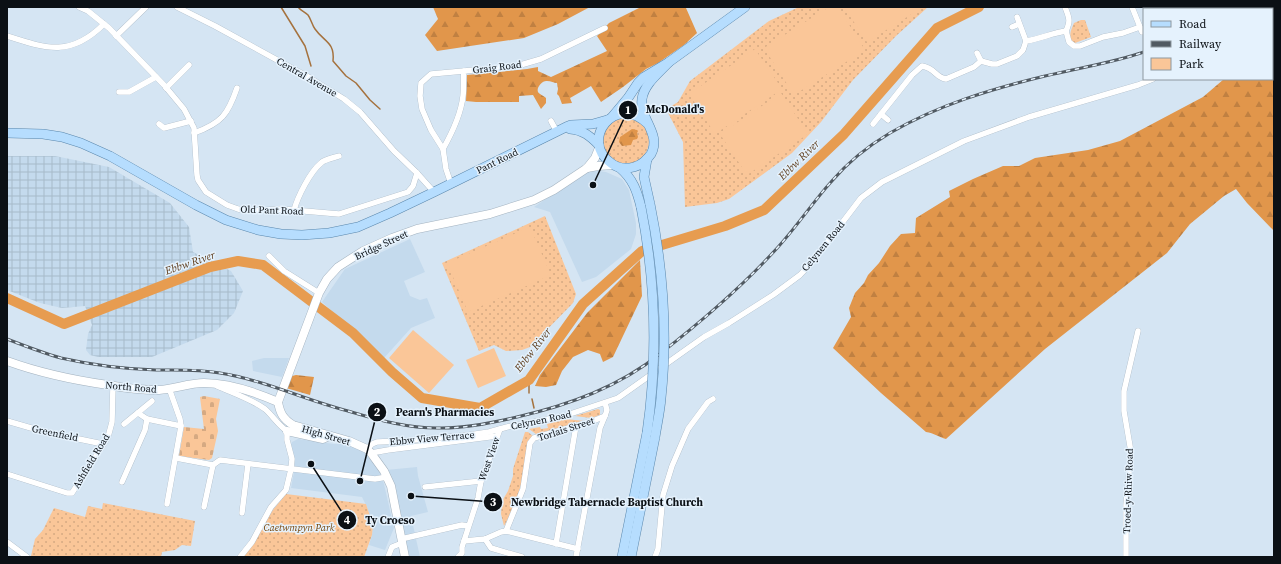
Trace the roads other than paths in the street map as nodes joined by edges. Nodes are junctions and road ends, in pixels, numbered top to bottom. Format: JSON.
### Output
{"nodes":[{"id":1,"x":79,"y":7,"type":"edge"},
{"id":2,"x":146,"y":7,"type":"edge"},
{"id":3,"x":177,"y":7,"type":"edge"},
{"id":4,"x":745,"y":7,"type":"edge"},
{"id":5,"x":1065,"y":7,"type":"edge"},
{"id":6,"x":1132,"y":7,"type":"edge"},
{"id":7,"x":1017,"y":17,"type":"dead end"},
{"id":8,"x":104,"y":24,"type":"junction"},
{"id":9,"x":1019,"y":24,"type":"junction"},
{"id":10,"x":1012,"y":27,"type":"dead end"},
{"id":11,"x":605,"y":28,"type":"dead end"},
{"id":12,"x":1066,"y":31,"type":"junction"},
{"id":13,"x":7,"y":36,"type":"edge"},
{"id":14,"x":116,"y":36,"type":"junction"},
{"id":15,"x":1026,"y":41,"type":"junction"},
{"id":16,"x":977,"y":53,"type":"dead end"},
{"id":17,"x":981,"y":61,"type":"junction"},
{"id":18,"x":669,"y":62,"type":"junction"},
{"id":19,"x":188,"y":64,"type":"dead end"},
{"id":20,"x":464,"y":71,"type":"junction"},
{"id":21,"x":156,"y":77,"type":"junction"},
{"id":22,"x":1150,"y":80,"type":"edge"},
{"id":23,"x":166,"y":88,"type":"junction"},
{"id":24,"x":237,"y":88,"type":"dead end"},
{"id":25,"x":119,"y":92,"type":"dead end"},
{"id":26,"x":880,"y":114,"type":"junction"},
{"id":27,"x":610,"y":118,"type":"junction"},
{"id":28,"x":888,"y":120,"type":"dead end"},
{"id":29,"x":191,"y":121,"type":"junction"},
{"id":30,"x":550,"y":121,"type":"dead end"},
{"id":31,"x":159,"y":124,"type":"dead end"},
{"id":32,"x":648,"y":124,"type":"junction"},
{"id":33,"x":873,"y":124,"type":"dead end"},
{"id":34,"x":558,"y":131,"type":"junction"},
{"id":35,"x":194,"y":132,"type":"junction"},
{"id":36,"x":7,"y":133,"type":"edge"},
{"id":37,"x":599,"y":146,"type":"junction"},
{"id":38,"x":443,"y":149,"type":"junction"},
{"id":39,"x":339,"y":156,"type":"dead end"},
{"id":40,"x":647,"y":159,"type":"junction"},
{"id":41,"x":617,"y":166,"type":"junction"},
{"id":42,"x":587,"y":168,"type":"junction"},
{"id":43,"x":418,"y":173,"type":"junction"},
{"id":44,"x":451,"y":184,"type":"junction"},
{"id":45,"x":434,"y":192,"type":"junction"},
{"id":46,"x":294,"y":210,"type":"junction"},
{"id":47,"x":269,"y":256,"type":"dead end"},
{"id":48,"x":318,"y":295,"type":"junction"},
{"id":49,"x":1138,"y":331,"type":"dead end"},
{"id":50,"x":7,"y":361,"type":"edge"},
{"id":51,"x":211,"y":383,"type":"junction"},
{"id":52,"x":113,"y":386,"type":"junction"},
{"id":53,"x":169,"y":388,"type":"junction"},
{"id":54,"x":713,"y":399,"type":"dead end"},
{"id":55,"x":152,"y":401,"type":"dead end"},
{"id":56,"x":278,"y":402,"type":"junction"},
{"id":57,"x":605,"y":403,"type":"junction"},
{"id":58,"x":138,"y":413,"type":"junction"},
{"id":59,"x":605,"y":416,"type":"junction"},
{"id":60,"x":147,"y":419,"type":"junction"},
{"id":61,"x":7,"y":421,"type":"edge"},
{"id":62,"x":124,"y":424,"type":"dead end"},
{"id":63,"x":181,"y":426,"type":"junction"},
{"id":64,"x":576,"y":426,"type":"junction"},
{"id":65,"x":500,"y":429,"type":"junction"},
{"id":66,"x":287,"y":431,"type":"junction"},
{"id":67,"x":330,"y":436,"type":"junction"},
{"id":68,"x":497,"y":436,"type":"junction"},
{"id":69,"x":103,"y":444,"type":"junction"},
{"id":70,"x":369,"y":451,"type":"junction"},
{"id":71,"x":176,"y":458,"type":"junction"},
{"id":72,"x":248,"y":464,"type":"junction"},
{"id":73,"x":213,"y":465,"type":"junction"},
{"id":74,"x":291,"y":469,"type":"junction"},
{"id":75,"x":7,"y":474,"type":"edge"},
{"id":76,"x":387,"y":477,"type":"junction"},
{"id":77,"x":481,"y":481,"type":"junction"},
{"id":78,"x":122,"y":482,"type":"dead end"},
{"id":79,"x":425,"y":487,"type":"dead end"},
{"id":80,"x":167,"y":504,"type":"dead end"},
{"id":81,"x":204,"y":507,"type":"dead end"},
{"id":82,"x":242,"y":513,"type":"dead end"},
{"id":83,"x":468,"y":526,"type":"junction"},
{"id":84,"x":506,"y":531,"type":"junction"},
{"id":85,"x":485,"y":539,"type":"junction"},
{"id":86,"x":401,"y":541,"type":"junction"},
{"id":87,"x":464,"y":541,"type":"junction"},
{"id":88,"x":7,"y":542,"type":"edge"},
{"id":89,"x":556,"y":544,"type":"junction"},
{"id":90,"x":578,"y":549,"type":"junction"},
{"id":91,"x":461,"y":556,"type":"edge"},
{"id":92,"x":27,"y":557,"type":"edge"},
{"id":93,"x":240,"y":557,"type":"edge"},
{"id":94,"x":388,"y":557,"type":"edge"},
{"id":95,"x":404,"y":557,"type":"edge"},
{"id":96,"x":522,"y":557,"type":"edge"},
{"id":97,"x":576,"y":557,"type":"edge"},
{"id":98,"x":622,"y":557,"type":"edge"},
{"id":99,"x":631,"y":557,"type":"edge"},
{"id":100,"x":655,"y":557,"type":"edge"},
{"id":101,"x":1126,"y":557,"type":"edge"}],
"edges":[{"from":1,"to":8,"type":"street","name":"Old Pant Road"},
{"from":2,"to":14,"type":"street"},
{"from":3,"to":43,"type":"street","name":"Central Avenue"},
{"from":4,"to":18,"type":"main road"},
{"from":5,"to":12,"type":"street"},
{"from":6,"to":12,"type":"street"},
{"from":7,"to":9,"type":"street"},
{"from":8,"to":13,"type":"street"},
{"from":8,"to":14,"type":"street","name":"Old Pant Road"},
{"from":9,"to":10,"type":"street"},
{"from":9,"to":15,"type":"street"},
{"from":11,"to":20,"type":"street","name":"Graig Road"},
{"from":12,"to":15,"type":"street"},
{"from":14,"to":21,"type":"street","name":"Old Pant Road"},
{"from":15,"to":17,"type":"street"},
{"from":16,"to":17,"type":"street"},
{"from":17,"to":26,"type":"street"},
{"from":18,"to":27,"type":"main road"},
{"from":18,"to":32,"type":"main road"},
{"from":19,"to":23,"type":"street"},
{"from":20,"to":38,"type":"street","name":"Graig Road"},
{"from":20,"to":38,"type":"street"},
{"from":21,"to":23,"type":"street","name":"Old Pant Road"},
{"from":21,"to":25,"type":"street"},
{"from":22,"to":57,"type":"street","name":"Celynen Road"},
{"from":23,"to":29,"type":"street","name":"Old Pant Road"},
{"from":24,"to":35,"type":"street"},
{"from":26,"to":28,"type":"street"},
{"from":26,"to":33,"type":"street"},
{"from":27,"to":32,"type":"main road"},
{"from":27,"to":34,"type":"main road","name":"Pant Road"},
{"from":27,"to":37,"type":"main road"},
{"from":29,"to":31,"type":"street"},
{"from":29,"to":35,"type":"street","name":"Old Pant Road"},
{"from":30,"to":34,"type":"street"},
{"from":32,"to":40,"type":"main road"},
{"from":34,"to":37,"type":"main road","name":"Pant Road"},
{"from":34,"to":44,"type":"main road","name":"Pant Road"},
{"from":35,"to":46,"type":"street","name":"Old Pant Road"},
{"from":36,"to":45,"type":"main road","name":"Pant Road"},
{"from":37,"to":41,"type":"main road"},
{"from":37,"to":42,"type":"street","name":"Bridge Street"},
{"from":38,"to":44,"type":"street"},
{"from":39,"to":46,"type":"street"},
{"from":40,"to":41,"type":"main road"},
{"from":40,"to":99,"type":"main road","bridge":true},
{"from":41,"to":42,"type":"street","name":"Bridge Street"},
{"from":41,"to":98,"type":"main road","bridge":true},
{"from":42,"to":48,"type":"street","name":"Bridge Street"},
{"from":43,"to":45,"type":"street"},
{"from":43,"to":46,"type":"street","name":"Old Pant Road"},
{"from":44,"to":45,"type":"main road","name":"Pant Road"},
{"from":47,"to":48,"type":"street"},
{"from":48,"to":56,"type":"street","name":"Bridge Street"},
{"from":49,"to":101,"type":"street","name":"Troed-y-Rhiw Road"},
{"from":50,"to":52,"type":"street","name":"North Road"},
{"from":51,"to":53,"type":"street","name":"North Road"},
{"from":51,"to":56,"type":"street","name":"North Road"},
{"from":51,"to":66,"type":"street"},
{"from":52,"to":53,"type":"street","name":"North Road"},
{"from":52,"to":69,"type":"street","name":"Ashfield Road"},
{"from":53,"to":63,"type":"street"},
{"from":54,"to":100,"type":"street"},
{"from":55,"to":58,"type":"street"},
{"from":56,"to":67,"type":"street","name":"High Street"},
{"from":57,"to":59,"type":"street","name":"Torlais Street"},
{"from":57,"to":65,"type":"street","name":"Celynen Road"},
{"from":58,"to":60,"type":"street"},
{"from":58,"to":62,"type":"street"},
{"from":59,"to":64,"type":"street","name":"Torlais Street"},
{"from":59,"to":90,"type":"street"},
{"from":60,"to":63,"type":"street"},
{"from":60,"to":78,"type":"street"},
{"from":61,"to":69,"type":"street","name":"Greenfield"},
{"from":63,"to":71,"type":"street"},
{"from":64,"to":84,"type":"street","name":"Torlais Street"},
{"from":64,"to":89,"type":"street"},
{"from":65,"to":68,"type":"street","name":"West View"},
{"from":65,"to":70,"type":"street","name":"Ebbw View Terrace"},
{"from":66,"to":67,"type":"street"},
{"from":66,"to":74,"type":"street"},
{"from":67,"to":70,"type":"street","name":"High Street"},
{"from":68,"to":70,"type":"street"},
{"from":68,"to":77,"type":"street","name":"West View"},
{"from":69,"to":75,"type":"street","name":"Ashfield Road"},
{"from":70,"to":76,"type":"street"},
{"from":71,"to":73,"type":"street"},
{"from":71,"to":80,"type":"street"},
{"from":72,"to":73,"type":"street"},
{"from":72,"to":74,"type":"street"},
{"from":72,"to":82,"type":"street"},
{"from":73,"to":81,"type":"street"},
{"from":74,"to":76,"type":"street"},
{"from":74,"to":93,"type":"street"},
{"from":76,"to":86,"type":"street"},
{"from":77,"to":79,"type":"street"},
{"from":77,"to":83,"type":"street","name":"West View"},
{"from":83,"to":86,"type":"street"},
{"from":83,"to":87,"type":"street","name":"West View"},
{"from":84,"to":85,"type":"street"},
{"from":84,"to":89,"type":"street"},
{"from":85,"to":87,"type":"street"},
{"from":85,"to":96,"type":"street"},
{"from":86,"to":94,"type":"street"},
{"from":86,"to":95,"type":"street"},
{"from":87,"to":91,"type":"street","name":"West View"},
{"from":88,"to":92,"type":"street"},
{"from":89,"to":90,"type":"street"},
{"from":90,"to":97,"type":"street"}]}
